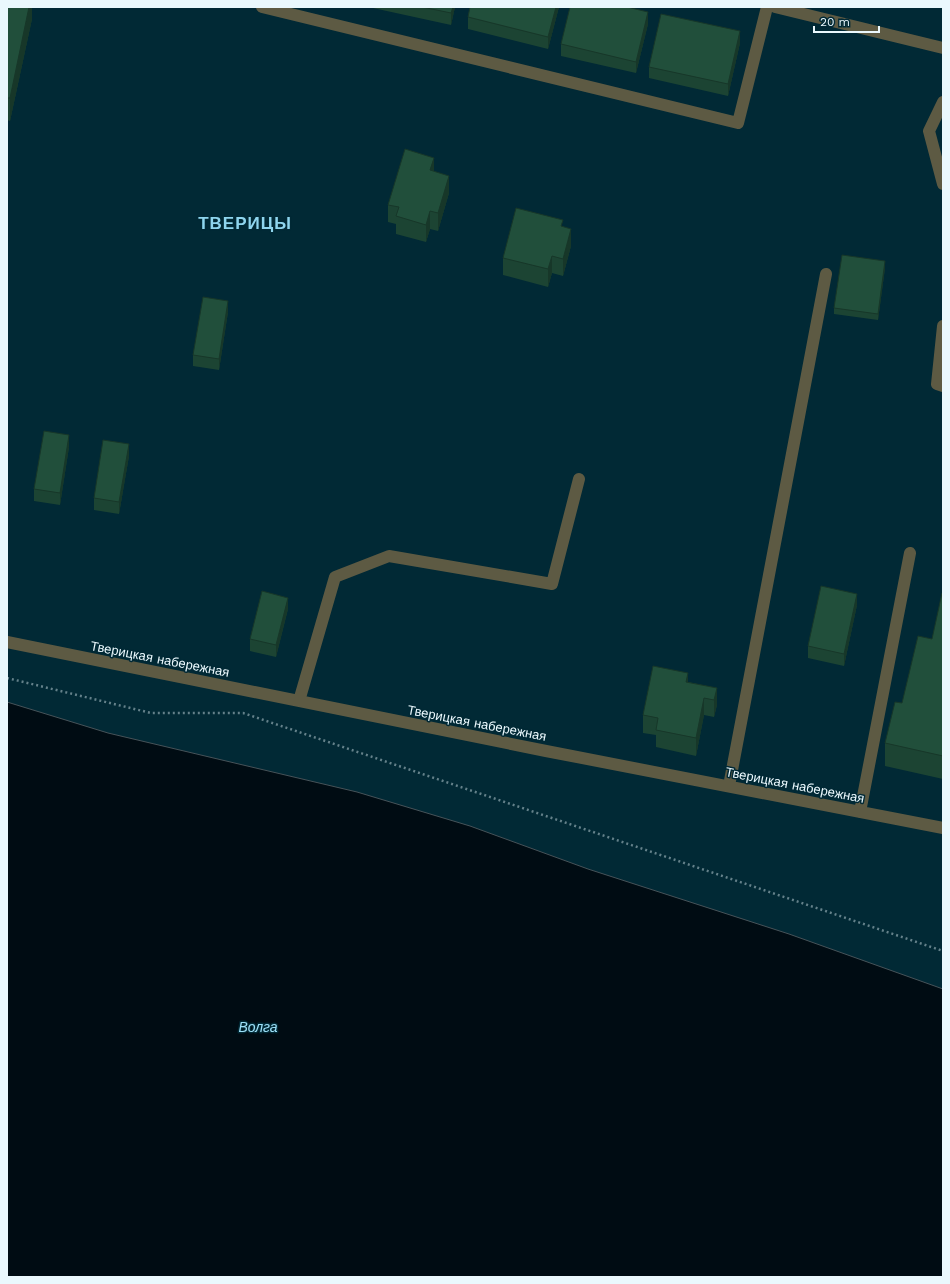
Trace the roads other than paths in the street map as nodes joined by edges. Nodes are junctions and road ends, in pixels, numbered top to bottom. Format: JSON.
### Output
{"nodes":[{"id":1,"x":262,"y":7,"type":"edge"},
{"id":2,"x":767,"y":7,"type":"edge"},
{"id":3,"x":775,"y":7,"type":"edge"},
{"id":4,"x":943,"y":48,"type":"edge"},
{"id":5,"x":943,"y":102,"type":"edge"},
{"id":6,"x":943,"y":185,"type":"edge"},
{"id":7,"x":826,"y":274,"type":"dead end"},
{"id":8,"x":943,"y":326,"type":"edge"},
{"id":9,"x":943,"y":386,"type":"edge"},
{"id":10,"x":579,"y":480,"type":"dead end"},
{"id":11,"x":910,"y":553,"type":"dead end"},
{"id":12,"x":7,"y":642,"type":"edge"},
{"id":13,"x":299,"y":701,"type":"junction"},
{"id":14,"x":729,"y":786,"type":"junction"},
{"id":15,"x":860,"y":812,"type":"junction"},
{"id":16,"x":943,"y":828,"type":"edge"}],
"edges":[{"from":1,"to":2,"type":"street"},
{"from":3,"to":4,"type":"street"},
{"from":5,"to":6,"type":"street"},
{"from":7,"to":14,"type":"street"},
{"from":8,"to":9,"type":"street"},
{"from":10,"to":13,"type":"street"},
{"from":11,"to":15,"type":"street"},
{"from":12,"to":13,"type":"street","name":"Тверицкая набережная"},
{"from":13,"to":14,"type":"street","name":"Тверицкая набережная"},
{"from":14,"to":15,"type":"street","name":"Тверицкая набережная"},
{"from":15,"to":16,"type":"street","name":"Тверицкая набережная"}]}
